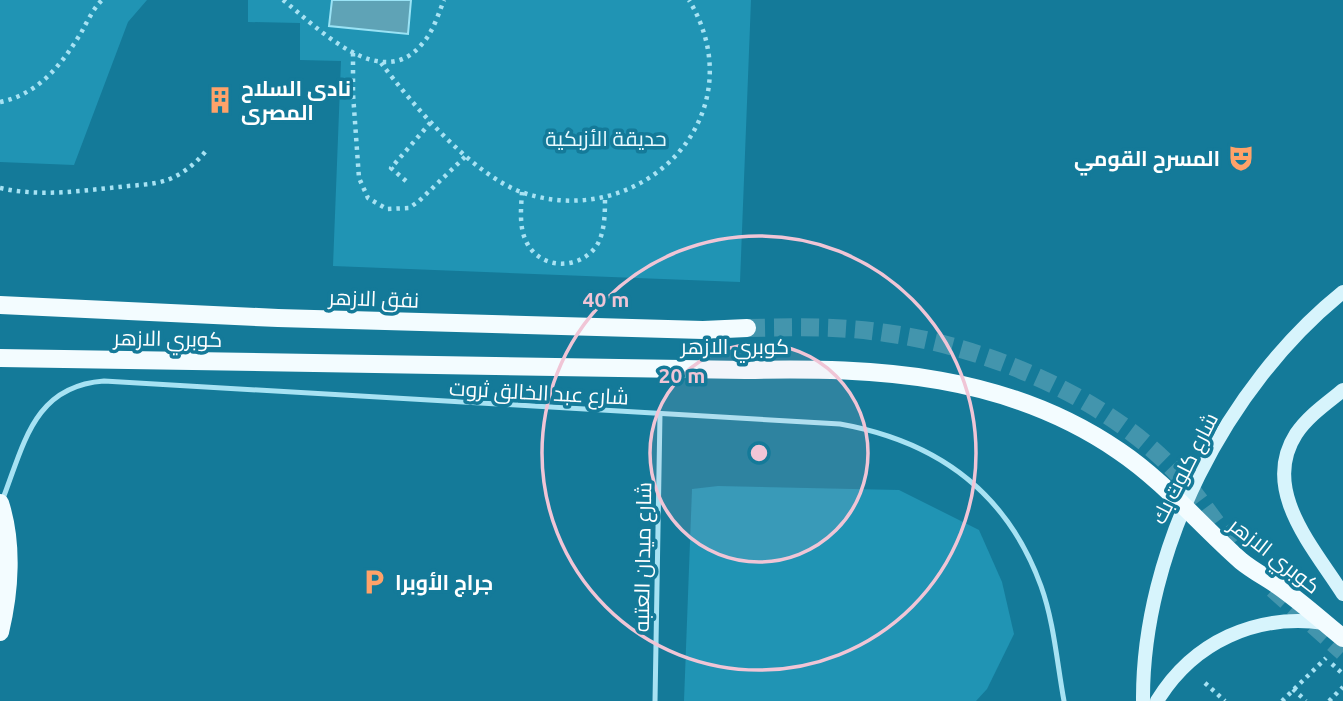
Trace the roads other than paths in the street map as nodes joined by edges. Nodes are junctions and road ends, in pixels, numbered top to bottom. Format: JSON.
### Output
{"nodes":[{"id":1,"x":1343,"y":292,"type":"edge"},
{"id":2,"x":0,"y":305,"type":"edge"},
{"id":3,"x":747,"y":328,"type":"tunnel mouth"},
{"id":4,"x":0,"y":358,"type":"edge"},
{"id":5,"x":1343,"y":390,"type":"edge"},
{"id":6,"x":660,"y":414,"type":"junction"},
{"id":7,"x":1,"y":503,"type":"edge"},
{"id":8,"x":1343,"y":594,"type":"edge"},
{"id":9,"x":1343,"y":628,"type":"edge"},
{"id":10,"x":0,"y":632,"type":"edge"},
{"id":11,"x":1343,"y":638,"type":"edge"},
{"id":12,"x":655,"y":701,"type":"edge"},
{"id":13,"x":1064,"y":701,"type":"edge"},
{"id":14,"x":1143,"y":701,"type":"edge"},
{"id":15,"x":1157,"y":701,"type":"edge"}],
"edges":[{"from":1,"to":14,"type":"street","name":"شارع كلوت بك"},
{"from":2,"to":3,"type":"main road","name":"نفق الازهر"},
{"from":4,"to":11,"type":"main road","name":"كوبري الازهر","bridge":true},
{"from":5,"to":8,"type":"street"},
{"from":6,"to":7,"type":"lane","name":"شارع عبد الخالق ثروت"},
{"from":6,"to":12,"type":"lane","name":"شارع ميدان العتبه"},
{"from":6,"to":13,"type":"lane","name":"شارع عبد الخالق ثروت"},
{"from":7,"to":10,"type":"main road"},
{"from":9,"to":15,"type":"street"}]}
